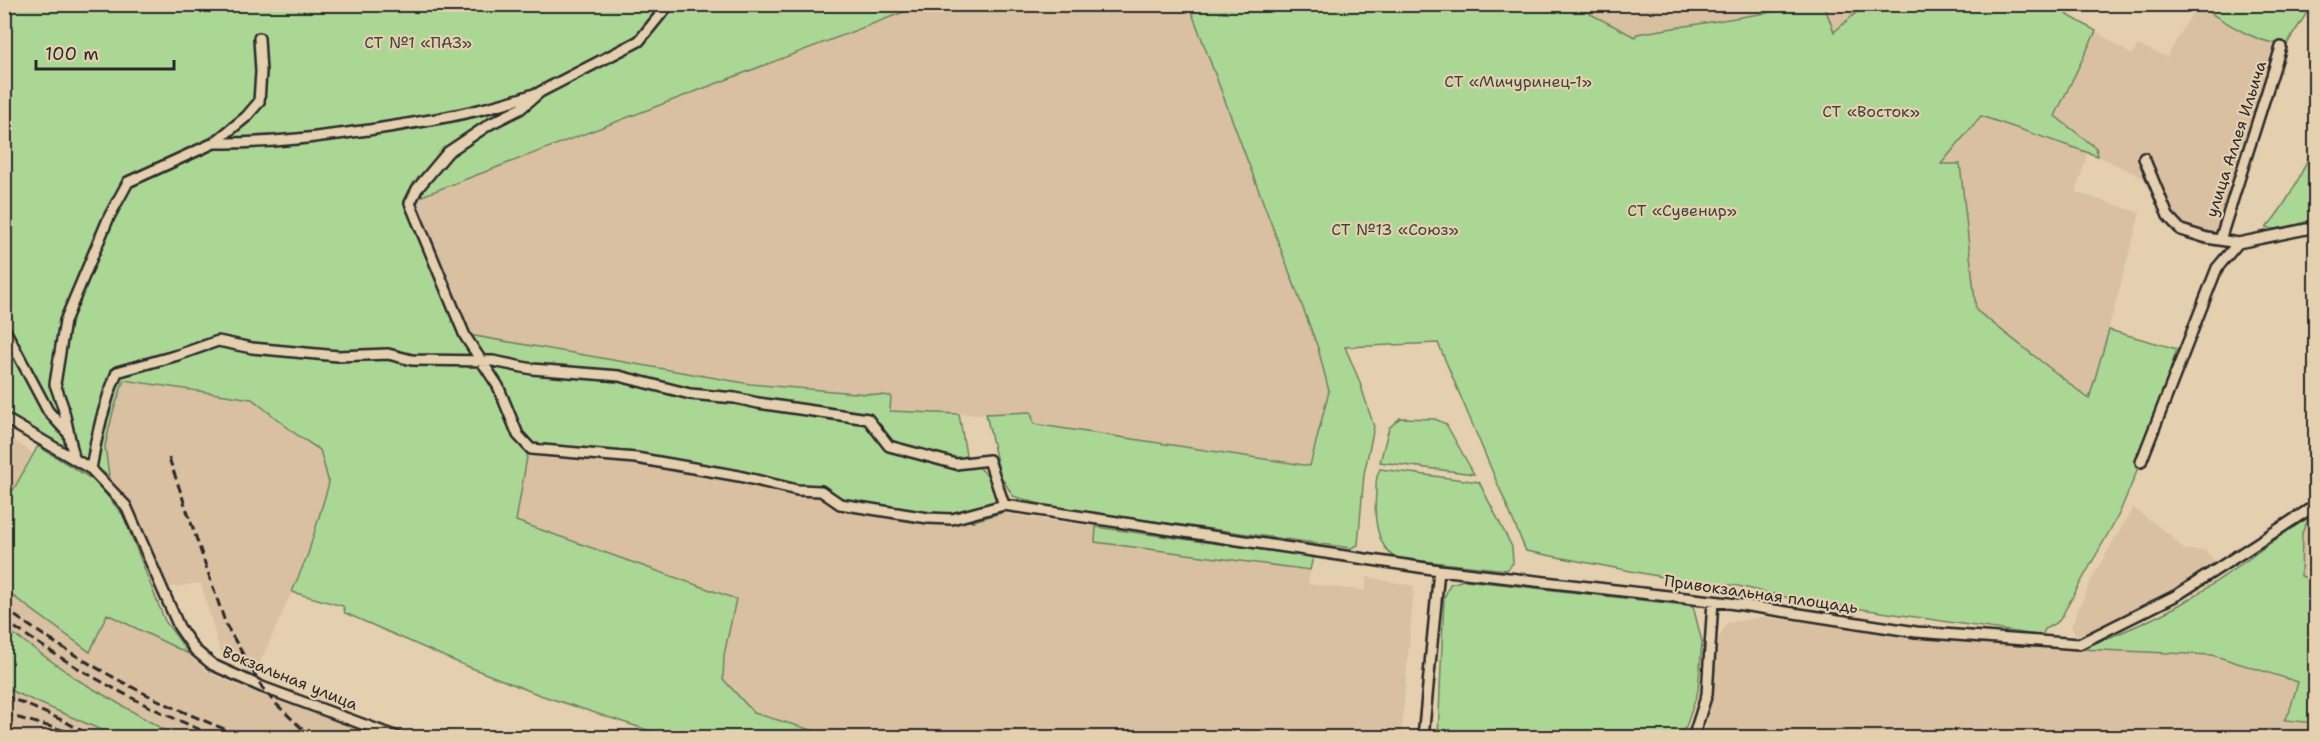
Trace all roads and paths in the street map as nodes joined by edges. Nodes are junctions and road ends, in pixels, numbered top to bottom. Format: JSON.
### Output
{"nodes":[{"id":1,"x":669,"y":4,"type":"edge"},
{"id":2,"x":259,"y":38,"type":"dead end"},
{"id":3,"x":2281,"y":47,"type":"dead end"},
{"id":4,"x":540,"y":92,"type":"junction"},
{"id":5,"x":214,"y":142,"type":"junction"},
{"id":6,"x":2144,"y":158,"type":"dead end"},
{"id":7,"x":2316,"y":227,"type":"edge"},
{"id":8,"x":2220,"y":240,"type":"junction"},
{"id":9,"x":2238,"y":243,"type":"junction"},
{"id":10,"x":4,"y":328,"type":"edge"},
{"id":11,"x":482,"y":361,"type":"junction"},
{"id":12,"x":4,"y":418,"type":"edge"},
{"id":13,"x":69,"y":434,"type":"junction"},
{"id":14,"x":74,"y":458,"type":"junction"},
{"id":15,"x":2141,"y":462,"type":"dead end"},
{"id":16,"x":91,"y":469,"type":"junction"},
{"id":17,"x":1004,"y":505,"type":"junction"},
{"id":18,"x":2316,"y":505,"type":"edge"},
{"id":19,"x":1439,"y":570,"type":"junction"},
{"id":20,"x":1713,"y":601,"type":"junction"},
{"id":21,"x":400,"y":738,"type":"edge"},
{"id":22,"x":1423,"y":738,"type":"edge"},
{"id":23,"x":1693,"y":738,"type":"edge"}],
"edges":[{"from":1,"to":4,"type":"street"},
{"from":2,"to":5,"type":"street"},
{"from":3,"to":8,"type":"street","name":"улица Аллея Ильича"},
{"from":4,"to":5,"type":"street"},
{"from":4,"to":11,"type":"street"},
{"from":5,"to":13,"type":"street"},
{"from":6,"to":8,"type":"street"},
{"from":7,"to":9,"type":"street"},
{"from":8,"to":9,"type":"street"},
{"from":9,"to":15,"type":"street"},
{"from":10,"to":13,"type":"street"},
{"from":11,"to":16,"type":"street"},
{"from":11,"to":17,"type":"street"},
{"from":11,"to":17,"type":"street"},
{"from":12,"to":14,"type":"street","name":"Вокзальная улица"},
{"from":13,"to":14,"type":"street"},
{"from":14,"to":16,"type":"street","name":"Вокзальная улица"},
{"from":16,"to":21,"type":"street","name":"Вокзальная улица"},
{"from":17,"to":19,"type":"street","name":"Привокзальная площадь"},
{"from":18,"to":20,"type":"street","name":"Привокзальная площадь"},
{"from":19,"to":20,"type":"street","name":"Привокзальная площадь"},
{"from":19,"to":22,"type":"street"},
{"from":20,"to":23,"type":"street"}]}
